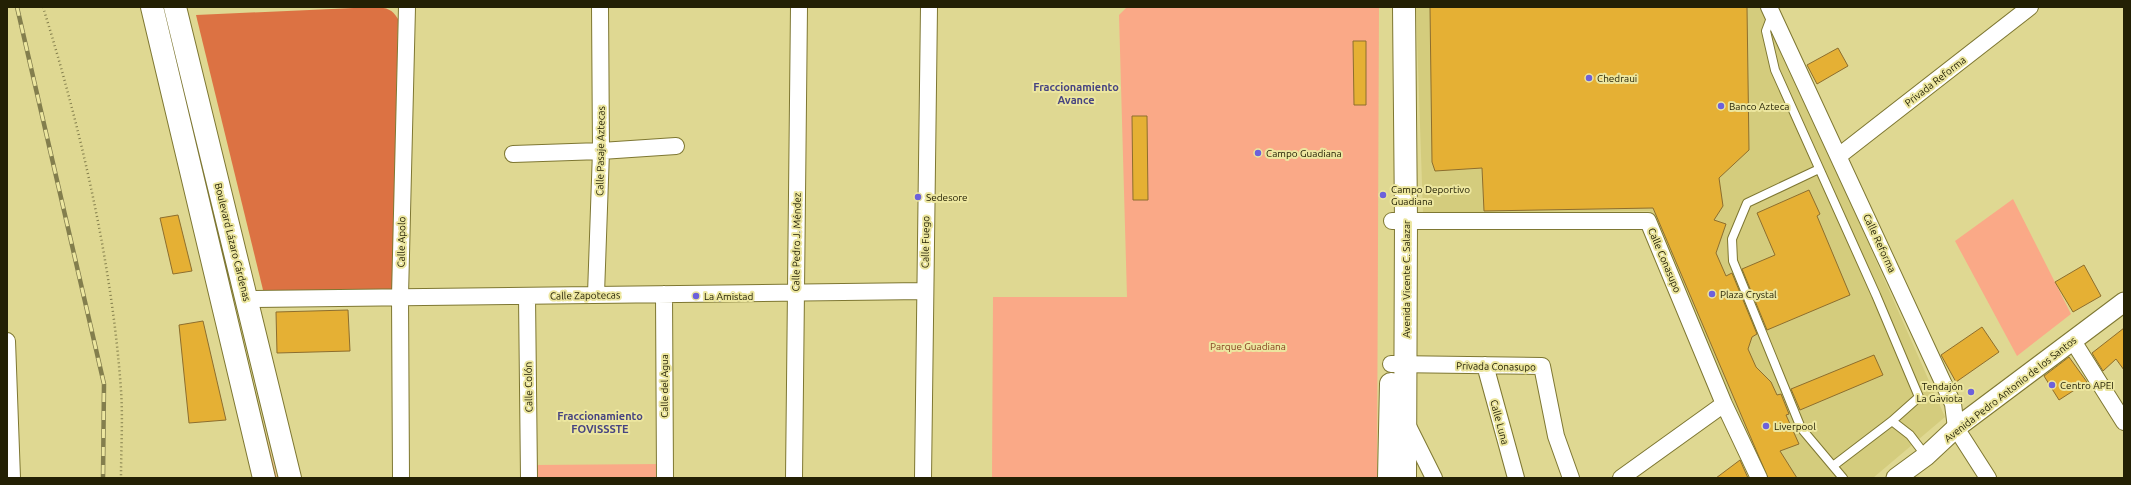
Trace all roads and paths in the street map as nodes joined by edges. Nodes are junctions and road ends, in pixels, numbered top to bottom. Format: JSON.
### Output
{"nodes":[{"id":1,"x":43,"y":7,"type":"edge"},
{"id":2,"x":152,"y":7,"type":"edge"},
{"id":3,"x":175,"y":7,"type":"edge"},
{"id":4,"x":407,"y":7,"type":"edge"},
{"id":5,"x":600,"y":7,"type":"edge"},
{"id":6,"x":799,"y":7,"type":"edge"},
{"id":7,"x":928,"y":7,"type":"edge"},
{"id":8,"x":1389,"y":7,"type":"edge"},
{"id":9,"x":1404,"y":7,"type":"edge"},
{"id":10,"x":2030,"y":7,"type":"edge"},
{"id":11,"x":1771,"y":11,"type":"edge"},
{"id":12,"x":676,"y":146,"type":"dead end"},
{"id":13,"x":601,"y":151,"type":"junction"},
{"id":14,"x":513,"y":154,"type":"dead end"},
{"id":15,"x":1840,"y":155,"type":"junction"},
{"id":16,"x":1819,"y":169,"type":"junction"},
{"id":17,"x":1399,"y":221,"type":"junction"},
{"id":18,"x":924,"y":291,"type":"junction"},
{"id":19,"x":795,"y":292,"type":"junction"},
{"id":20,"x":596,"y":294,"type":"junction"},
{"id":21,"x":664,"y":294,"type":"junction"},
{"id":22,"x":400,"y":296,"type":"junction"},
{"id":23,"x":527,"y":296,"type":"junction"},
{"id":24,"x":247,"y":299,"type":"junction"},
{"id":25,"x":2124,"y":302,"type":"edge"},
{"id":26,"x":2073,"y":341,"type":"junction"},
{"id":27,"x":7,"y":342,"type":"edge"},
{"id":28,"x":1398,"y":365,"type":"junction"},
{"id":29,"x":1484,"y":365,"type":"junction"},
{"id":30,"x":1724,"y":404,"type":"junction"},
{"id":31,"x":1892,"y":421,"type":"junction"},
{"id":32,"x":2124,"y":422,"type":"edge"},
{"id":33,"x":1395,"y":427,"type":"junction"},
{"id":34,"x":1956,"y":428,"type":"junction"},
{"id":35,"x":9,"y":432,"type":"edge"},
{"id":36,"x":1926,"y":456,"type":"junction"},
{"id":37,"x":1833,"y":466,"type":"junction"},
{"id":38,"x":1402,"y":476,"type":"edge"},
{"id":39,"x":12,"y":478,"type":"edge"},
{"id":40,"x":121,"y":478,"type":"edge"},
{"id":41,"x":264,"y":478,"type":"edge"},
{"id":42,"x":290,"y":478,"type":"edge"},
{"id":43,"x":401,"y":478,"type":"edge"},
{"id":44,"x":529,"y":478,"type":"edge"},
{"id":45,"x":665,"y":478,"type":"edge"},
{"id":46,"x":794,"y":478,"type":"edge"},
{"id":47,"x":923,"y":478,"type":"edge"},
{"id":48,"x":1434,"y":478,"type":"edge"},
{"id":49,"x":1516,"y":478,"type":"edge"},
{"id":50,"x":1571,"y":478,"type":"edge"},
{"id":51,"x":1621,"y":478,"type":"edge"},
{"id":52,"x":1759,"y":478,"type":"edge"},
{"id":53,"x":1843,"y":478,"type":"edge"},
{"id":54,"x":1896,"y":478,"type":"edge"},
{"id":55,"x":1988,"y":478,"type":"edge"}],
"edges":[{"from":1,"to":40,"type":"path"},
{"from":2,"to":41,"type":"main road"},
{"from":3,"to":24,"type":"main road","name":"Boulevard Lázaro Cárdenas"},
{"from":4,"to":22,"type":"street","name":"Calle Apolo"},
{"from":5,"to":13,"type":"street","name":"Calle Pasaje Aztecas"},
{"from":6,"to":19,"type":"street","name":"Calle Pedro J. Méndez"},
{"from":7,"to":18,"type":"street","name":"Calle Fuego"},
{"from":8,"to":17,"type":"main road","name":"Avenida Vicente C. Salazar"},
{"from":9,"to":17,"type":"main road","name":"Avenida Vicente C. Salazar"},
{"from":10,"to":15,"type":"street","name":"Privada Reforma"},
{"from":11,"to":15,"type":"street","name":"Calle Reforma"},
{"from":11,"to":16,"type":"lane"},
{"from":12,"to":13,"type":"street"},
{"from":13,"to":14,"type":"street"},
{"from":13,"to":20,"type":"street","name":"Calle Pasaje Aztecas"},
{"from":15,"to":34,"type":"street","name":"Calle Reforma"},
{"from":16,"to":31,"type":"lane"},
{"from":16,"to":37,"type":"lane"},
{"from":17,"to":28,"type":"main road","name":"Avenida Vicente C. Salazar"},
{"from":17,"to":30,"type":"street","name":"Calle Conasupo"},
{"from":18,"to":19,"type":"street","name":"Calle Zapotecas"},
{"from":18,"to":47,"type":"street","name":"Calle Fuego"},
{"from":19,"to":21,"type":"street","name":"Calle Zapotecas"},
{"from":19,"to":46,"type":"street","name":"Calle Pedro J. Méndez"},
{"from":20,"to":21,"type":"street","name":"Calle Zapotecas"},
{"from":20,"to":23,"type":"street","name":"Calle Zapotecas"},
{"from":21,"to":45,"type":"street","name":"Calle del Agua"},
{"from":22,"to":23,"type":"street","name":"Calle Zapotecas"},
{"from":22,"to":24,"type":"street","name":"Calle Zapotecas"},
{"from":22,"to":43,"type":"street","name":"Calle Apolo"},
{"from":23,"to":44,"type":"street","name":"Calle Colón"},
{"from":24,"to":42,"type":"main road","name":"Boulevard Lázaro Cárdenas"},
{"from":25,"to":26,"type":"street","name":"Avenida Pedro Antonio de los Santos"},
{"from":26,"to":32,"type":"street"},
{"from":26,"to":34,"type":"street","name":"Avenida Pedro Antonio de los Santos"},
{"from":27,"to":35,"type":"street"},
{"from":28,"to":29,"type":"street","name":"Privada Conasupo"},
{"from":28,"to":33,"type":"main road","name":"Avenida Vicente C. Salazar"},
{"from":29,"to":49,"type":"street","name":"Calle Luna"},
{"from":29,"to":50,"type":"street","name":"Privada Conasupo"},
{"from":30,"to":51,"type":"street"},
{"from":30,"to":52,"type":"street","name":"Calle Conasupo"},
{"from":31,"to":36,"type":"lane"},
{"from":31,"to":37,"type":"lane"},
{"from":33,"to":38,"type":"main road","name":"Avenida Vicente C. Salazar"},
{"from":33,"to":48,"type":"street"},
{"from":34,"to":36,"type":"street","name":"Avenida Pedro Antonio de los Santos"},
{"from":34,"to":55,"type":"street","name":"Calle Reforma"},
{"from":35,"to":39,"type":"street"},
{"from":36,"to":54,"type":"street","name":"Avenida Pedro Antonio de los Santos"},
{"from":37,"to":53,"type":"lane"}]}
